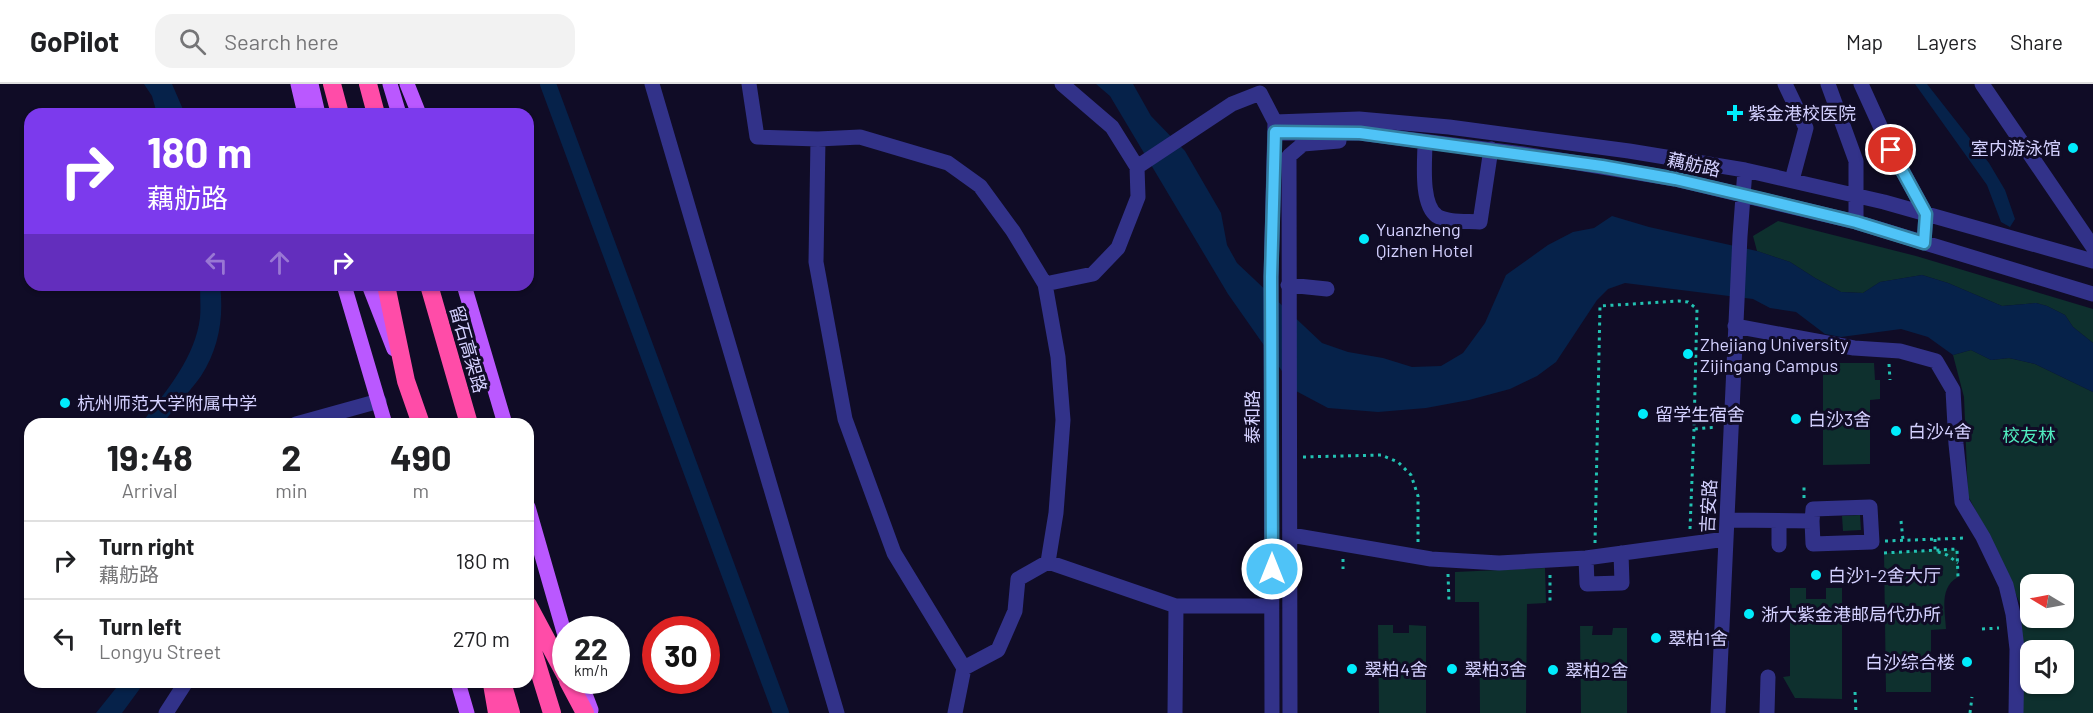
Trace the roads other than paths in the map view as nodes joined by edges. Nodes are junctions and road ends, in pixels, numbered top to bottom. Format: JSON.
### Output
{"nodes":[{"id":1,"x":298,"y":84,"type":"edge"},
{"id":2,"x":310,"y":84,"type":"edge"},
{"id":3,"x":332,"y":84,"type":"edge"},
{"id":4,"x":368,"y":84,"type":"edge"},
{"id":5,"x":390,"y":84,"type":"edge"},
{"id":6,"x":407,"y":84,"type":"edge"},
{"id":7,"x":652,"y":84,"type":"edge"},
{"id":8,"x":749,"y":84,"type":"edge"},
{"id":9,"x":1062,"y":84,"type":"edge"},
{"id":10,"x":1785,"y":84,"type":"edge"},
{"id":11,"x":1828,"y":84,"type":"edge"},
{"id":12,"x":1861,"y":84,"type":"edge"},
{"id":13,"x":1982,"y":84,"type":"edge"},
{"id":14,"x":304,"y":108,"type":"edge"},
{"id":15,"x":316,"y":108,"type":"edge"},
{"id":16,"x":338,"y":108,"type":"edge"},
{"id":17,"x":374,"y":108,"type":"edge"},
{"id":18,"x":397,"y":108,"type":"edge"},
{"id":19,"x":417,"y":108,"type":"edge"},
{"id":20,"x":1275,"y":127,"type":"junction"},
{"id":21,"x":1393,"y":137,"type":"junction"},
{"id":22,"x":818,"y":139,"type":"junction"},
{"id":23,"x":1425,"y":142,"type":"junction"},
{"id":24,"x":1491,"y":150,"type":"junction"},
{"id":25,"x":1142,"y":164,"type":"junction"},
{"id":26,"x":1745,"y":170,"type":"junction"},
{"id":27,"x":1792,"y":180,"type":"junction"},
{"id":28,"x":1742,"y":195,"type":"junction"},
{"id":29,"x":1856,"y":195,"type":"junction"},
{"id":30,"x":1926,"y":214,"type":"junction"},
{"id":31,"x":1856,"y":222,"type":"junction"},
{"id":32,"x":1924,"y":243,"type":"junction"},
{"id":33,"x":2093,"y":247,"type":"edge"},
{"id":34,"x":2093,"y":261,"type":"edge"},
{"id":35,"x":1045,"y":284,"type":"junction"},
{"id":36,"x":1328,"y":289,"type":"dead end"},
{"id":37,"x":346,"y":291,"type":"edge"},
{"id":38,"x":371,"y":291,"type":"edge"},
{"id":39,"x":387,"y":291,"type":"edge"},
{"id":40,"x":431,"y":291,"type":"edge"},
{"id":41,"x":437,"y":291,"type":"edge"},
{"id":42,"x":466,"y":291,"type":"edge"},
{"id":43,"x":1288,"y":291,"type":"junction"},
{"id":44,"x":2093,"y":294,"type":"edge"},
{"id":45,"x":1735,"y":326,"type":"junction"},
{"id":46,"x":444,"y":335,"type":"junction"},
{"id":47,"x":406,"y":381,"type":"junction"},
{"id":48,"x":379,"y":400,"type":"junction"},
{"id":49,"x":317,"y":418,"type":"edge"},
{"id":50,"x":384,"y":418,"type":"edge"},
{"id":51,"x":419,"y":418,"type":"edge"},
{"id":52,"x":467,"y":418,"type":"edge"},
{"id":53,"x":503,"y":418,"type":"edge"},
{"id":54,"x":1727,"y":520,"type":"junction"},
{"id":55,"x":1779,"y":521,"type":"junction"},
{"id":56,"x":1812,"y":521,"type":"dead end"},
{"id":57,"x":534,"y":528,"type":"edge"},
{"id":58,"x":1291,"y":535,"type":"junction"},
{"id":59,"x":1726,"y":539,"type":"junction"},
{"id":60,"x":1779,"y":545,"type":"dead end"},
{"id":61,"x":1621,"y":553,"type":"junction"},
{"id":62,"x":1591,"y":557,"type":"junction"},
{"id":63,"x":1048,"y":562,"type":"junction"},
{"id":64,"x":1176,"y":606,"type":"junction"},
{"id":65,"x":1271,"y":606,"type":"junction"},
{"id":66,"x":534,"y":616,"type":"edge"},
{"id":67,"x":559,"y":616,"type":"edge"},
{"id":68,"x":552,"y":650,"type":"edge"},
{"id":69,"x":534,"y":654,"type":"edge"},
{"id":70,"x":964,"y":669,"type":"junction"},
{"id":71,"x":1768,"y":677,"type":"dead end"},
{"id":72,"x":182,"y":688,"type":"edge"},
{"id":73,"x":460,"y":688,"type":"edge"},
{"id":74,"x":492,"y":688,"type":"edge"},
{"id":75,"x":504,"y":688,"type":"edge"},
{"id":76,"x":575,"y":694,"type":"edge"},
{"id":77,"x":585,"y":694,"type":"edge"},
{"id":78,"x":166,"y":713,"type":"edge"},
{"id":79,"x":466,"y":713,"type":"edge"},
{"id":80,"x":497,"y":713,"type":"edge"},
{"id":81,"x":511,"y":713,"type":"edge"},
{"id":82,"x":552,"y":713,"type":"edge"},
{"id":83,"x":585,"y":713,"type":"edge"},
{"id":84,"x":592,"y":713,"type":"edge"},
{"id":85,"x":837,"y":713,"type":"edge"},
{"id":86,"x":955,"y":713,"type":"edge"},
{"id":87,"x":1176,"y":713,"type":"edge"},
{"id":88,"x":1272,"y":713,"type":"edge"},
{"id":89,"x":1290,"y":713,"type":"edge"},
{"id":90,"x":1718,"y":713,"type":"edge"},
{"id":91,"x":1767,"y":713,"type":"edge"},
{"id":92,"x":2016,"y":713,"type":"edge"}],
"edges":[{"from":1,"to":14,"type":"main road"},
{"from":2,"to":15,"type":"main road"},
{"from":3,"to":16,"type":"highway"},
{"from":4,"to":17,"type":"highway"},
{"from":5,"to":18,"type":"main road"},
{"from":6,"to":19,"type":"main road"},
{"from":7,"to":85,"type":"street"},
{"from":8,"to":22,"type":"street"},
{"from":9,"to":25,"type":"street"},
{"from":10,"to":27,"type":"street"},
{"from":11,"to":29,"type":"street"},
{"from":12,"to":30,"type":"street"},
{"from":13,"to":33,"type":"street"},
{"from":20,"to":21,"type":"street","name":"藕舫路"},
{"from":20,"to":25,"type":"street"},
{"from":20,"to":26,"type":"street","name":"藕舫路"},
{"from":20,"to":65,"type":"street","name":"泰和路"},
{"from":21,"to":23,"type":"street","name":"藕舫路"},
{"from":21,"to":43,"type":"street","name":"泰和路"},
{"from":22,"to":35,"type":"street"},
{"from":22,"to":70,"type":"street"},
{"from":23,"to":24,"type":"street","name":"藕舫路"},
{"from":23,"to":24,"type":"street"},
{"from":24,"to":28,"type":"street","name":"藕舫路"},
{"from":25,"to":35,"type":"street"},
{"from":26,"to":27,"type":"street","name":"藕舫路"},
{"from":26,"to":28,"type":"street","name":"吉安路"},
{"from":27,"to":29,"type":"street","name":"藕舫路"},
{"from":28,"to":31,"type":"street","name":"藕舫路"},
{"from":28,"to":45,"type":"street","name":"吉安路"},
{"from":29,"to":30,"type":"street","name":"藕舫路"},
{"from":29,"to":31,"type":"street"},
{"from":30,"to":32,"type":"street"},
{"from":30,"to":34,"type":"street","name":"藕舫路"},
{"from":31,"to":32,"type":"street","name":"藕舫路"},
{"from":32,"to":44,"type":"street","name":"藕舫路"},
{"from":35,"to":63,"type":"street"},
{"from":36,"to":43,"type":"street"},
{"from":37,"to":48,"type":"main road"},
{"from":38,"to":47,"type":"main road"},
{"from":39,"to":47,"type":"highway"},
{"from":40,"to":46,"type":"highway","name":"留石高架路"},
{"from":41,"to":46,"type":"main road"},
{"from":42,"to":53,"type":"main road"},
{"from":43,"to":58,"type":"street","name":"泰和路"},
{"from":45,"to":54,"type":"street","name":"吉安路"},
{"from":45,"to":92,"type":"street"},
{"from":46,"to":52,"type":"highway","name":"留石高架路"},
{"from":47,"to":51,"type":"highway"},
{"from":48,"to":49,"type":"street"},
{"from":48,"to":50,"type":"main road"},
{"from":54,"to":55,"type":"street"},
{"from":54,"to":59,"type":"street","name":"吉安路"},
{"from":55,"to":56,"type":"street"},
{"from":55,"to":60,"type":"street"},
{"from":57,"to":67,"type":"main road"},
{"from":58,"to":62,"type":"street"},
{"from":58,"to":89,"type":"street","name":"泰和路"},
{"from":59,"to":61,"type":"street"},
{"from":59,"to":90,"type":"street","name":"吉安路"},
{"from":61,"to":62,"type":"street"},
{"from":61,"to":62,"type":"street"},
{"from":63,"to":64,"type":"street"},
{"from":63,"to":70,"type":"street"},
{"from":64,"to":65,"type":"street"},
{"from":64,"to":87,"type":"street"},
{"from":65,"to":88,"type":"street","name":"泰和路"},
{"from":66,"to":68,"type":"highway"},
{"from":69,"to":82,"type":"highway"},
{"from":70,"to":86,"type":"street"},
{"from":71,"to":91,"type":"street"},
{"from":72,"to":78,"type":"street"},
{"from":73,"to":79,"type":"main road"},
{"from":74,"to":80,"type":"highway"},
{"from":75,"to":81,"type":"highway"},
{"from":76,"to":83,"type":"highway"},
{"from":77,"to":84,"type":"main road"}]}
